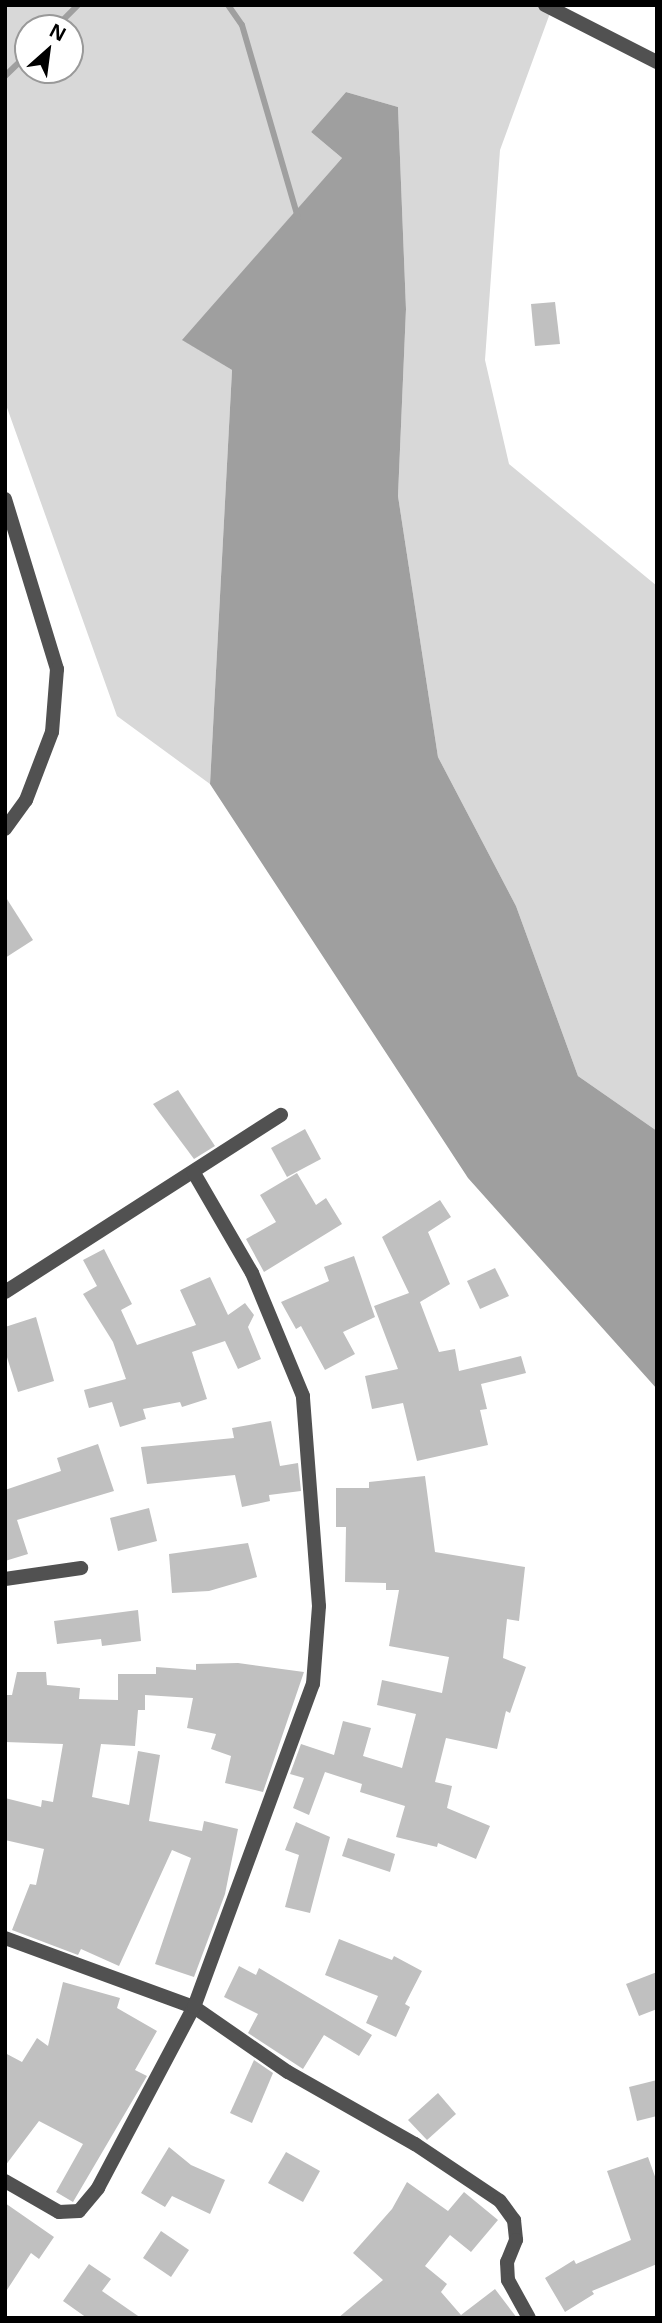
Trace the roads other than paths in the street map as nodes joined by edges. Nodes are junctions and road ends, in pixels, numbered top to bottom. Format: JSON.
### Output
{"nodes":[{"id":1,"x":545,"y":5,"type":"edge"},
{"id":2,"x":657,"y":62,"type":"edge"},
{"id":3,"x":5,"y":499,"type":"edge"},
{"id":4,"x":5,"y":829,"type":"edge"},
{"id":5,"x":281,"y":1115,"type":"dead end"},
{"id":6,"x":194,"y":1173,"type":"junction"},
{"id":7,"x":5,"y":1292,"type":"edge"},
{"id":8,"x":81,"y":1568,"type":"dead end"},
{"id":9,"x":5,"y":1579,"type":"edge"},
{"id":10,"x":5,"y":1938,"type":"edge"},
{"id":11,"x":194,"y":2007,"type":"junction"},
{"id":12,"x":5,"y":2181,"type":"edge"},
{"id":13,"x":529,"y":2318,"type":"edge"}],
"edges":[{"from":1,"to":2,"type":"street"},
{"from":3,"to":4,"type":"street"},
{"from":5,"to":6,"type":"street"},
{"from":6,"to":7,"type":"street"},
{"from":6,"to":11,"type":"street"},
{"from":8,"to":9,"type":"street"},
{"from":10,"to":11,"type":"street"},
{"from":11,"to":12,"type":"street"},
{"from":11,"to":13,"type":"street"}]}
